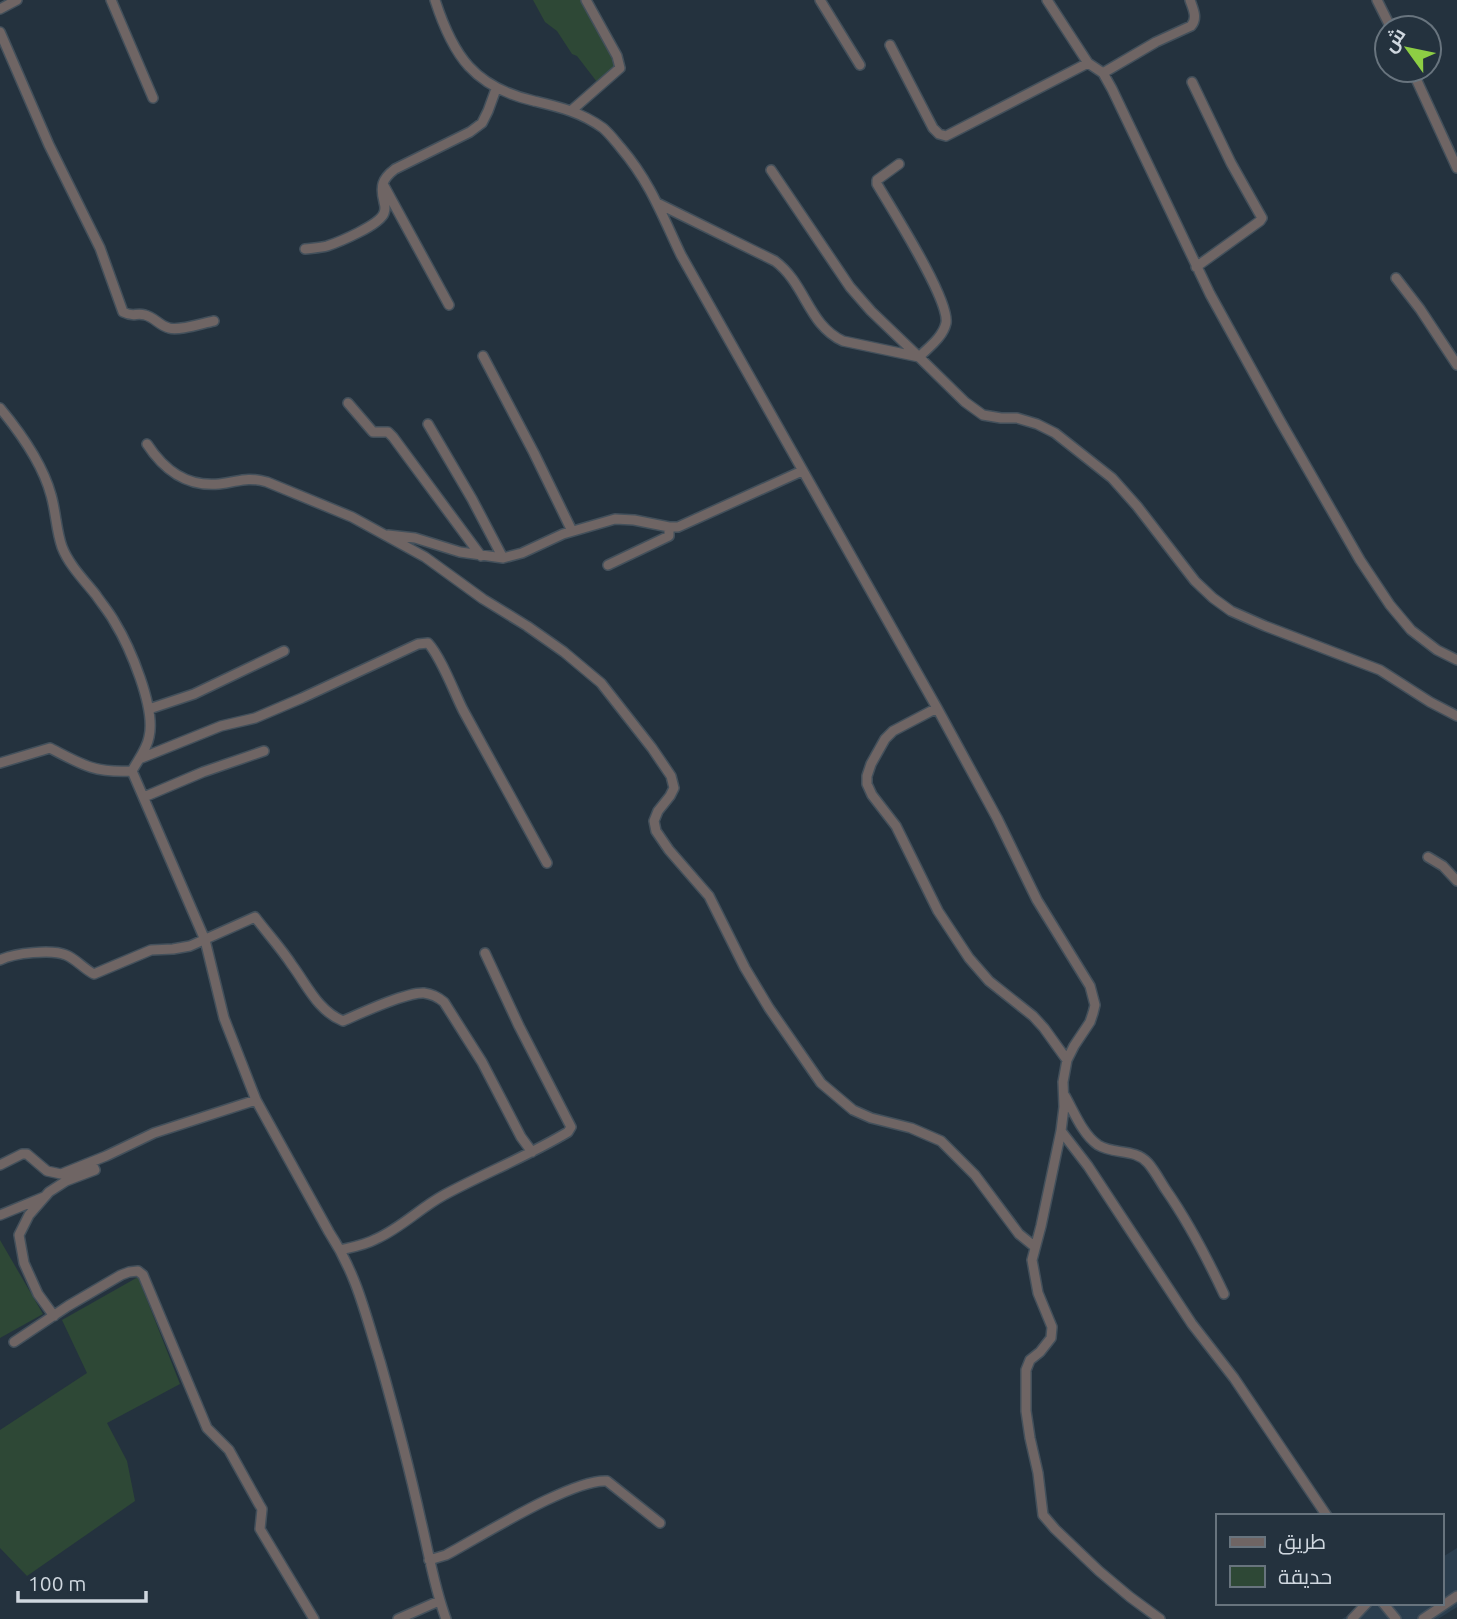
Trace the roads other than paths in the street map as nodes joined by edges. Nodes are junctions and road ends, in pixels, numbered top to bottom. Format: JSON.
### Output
{"nodes":[{"id":1,"x":17,"y":0,"type":"edge"},
{"id":2,"x":111,"y":0,"type":"edge"},
{"id":3,"x":435,"y":0,"type":"edge"},
{"id":4,"x":586,"y":0,"type":"edge"},
{"id":5,"x":820,"y":0,"type":"edge"},
{"id":6,"x":1047,"y":0,"type":"edge"},
{"id":7,"x":1190,"y":0,"type":"edge"},
{"id":8,"x":0,"y":9,"type":"edge"},
{"id":9,"x":0,"y":32,"type":"edge"},
{"id":10,"x":890,"y":45,"type":"dead end"},
{"id":11,"x":1088,"y":63,"type":"junction"},
{"id":12,"x":860,"y":65,"type":"dead end"},
{"id":13,"x":1103,"y":74,"type":"junction"},
{"id":14,"x":1192,"y":82,"type":"dead end"},
{"id":15,"x":1418,"y":84,"type":"edge"},
{"id":16,"x":496,"y":89,"type":"junction"},
{"id":17,"x":153,"y":98,"type":"dead end"},
{"id":18,"x":572,"y":110,"type":"junction"},
{"id":19,"x":899,"y":164,"type":"dead end"},
{"id":20,"x":1457,"y":168,"type":"edge"},
{"id":21,"x":771,"y":170,"type":"dead end"},
{"id":22,"x":382,"y":182,"type":"junction"},
{"id":23,"x":659,"y":204,"type":"junction"},
{"id":24,"x":305,"y":249,"type":"dead end"},
{"id":25,"x":1196,"y":267,"type":"junction"},
{"id":26,"x":1396,"y":278,"type":"dead end"},
{"id":27,"x":449,"y":305,"type":"dead end"},
{"id":28,"x":214,"y":321,"type":"dead end"},
{"id":29,"x":483,"y":356,"type":"dead end"},
{"id":30,"x":919,"y":357,"type":"junction"},
{"id":31,"x":1457,"y":365,"type":"edge"},
{"id":32,"x":348,"y":403,"type":"dead end"},
{"id":33,"x":0,"y":408,"type":"edge"},
{"id":34,"x":428,"y":425,"type":"dead end"},
{"id":35,"x":147,"y":444,"type":"dead end"},
{"id":36,"x":802,"y":471,"type":"junction"},
{"id":37,"x":670,"y":527,"type":"junction"},
{"id":38,"x":572,"y":531,"type":"junction"},
{"id":39,"x":386,"y":535,"type":"junction"},
{"id":40,"x":481,"y":556,"type":"junction"},
{"id":41,"x":503,"y":558,"type":"junction"},
{"id":42,"x":608,"y":565,"type":"dead end"},
{"id":43,"x":284,"y":651,"type":"dead end"},
{"id":44,"x":1457,"y":660,"type":"edge"},
{"id":45,"x":937,"y":708,"type":"junction"},
{"id":46,"x":149,"y":709,"type":"junction"},
{"id":47,"x":1457,"y":716,"type":"edge"},
{"id":48,"x":264,"y":751,"type":"dead end"},
{"id":49,"x":139,"y":759,"type":"junction"},
{"id":50,"x":0,"y":763,"type":"edge"},
{"id":51,"x":132,"y":771,"type":"junction"},
{"id":52,"x":144,"y":797,"type":"junction"},
{"id":53,"x":1428,"y":857,"type":"dead end"},
{"id":54,"x":547,"y":863,"type":"dead end"},
{"id":55,"x":1457,"y":881,"type":"edge"},
{"id":56,"x":205,"y":940,"type":"junction"},
{"id":57,"x":485,"y":953,"type":"dead end"},
{"id":58,"x":0,"y":960,"type":"edge"},
{"id":59,"x":1067,"y":1060,"type":"junction"},
{"id":60,"x":1064,"y":1095,"type":"junction"},
{"id":61,"x":256,"y":1100,"type":"junction"},
{"id":62,"x":1061,"y":1132,"type":"junction"},
{"id":63,"x":532,"y":1152,"type":"junction"},
{"id":64,"x":91,"y":1162,"type":"junction"},
{"id":65,"x":0,"y":1165,"type":"edge"},
{"id":66,"x":46,"y":1197,"type":"junction"},
{"id":67,"x":0,"y":1215,"type":"edge"},
{"id":68,"x":1035,"y":1247,"type":"junction"},
{"id":69,"x":340,"y":1250,"type":"junction"},
{"id":70,"x":1224,"y":1294,"type":"dead end"},
{"id":71,"x":54,"y":1316,"type":"junction"},
{"id":72,"x":14,"y":1342,"type":"dead end"},
{"id":73,"x":1326,"y":1514,"type":"edge"},
{"id":74,"x":660,"y":1523,"type":"dead end"},
{"id":75,"x":429,"y":1560,"type":"junction"},
{"id":76,"x":1457,"y":1597,"type":"edge"},
{"id":77,"x":439,"y":1601,"type":"junction"},
{"id":78,"x":1365,"y":1605,"type":"edge"},
{"id":79,"x":1385,"y":1605,"type":"edge"},
{"id":80,"x":314,"y":1619,"type":"edge"},
{"id":81,"x":398,"y":1619,"type":"edge"},
{"id":82,"x":446,"y":1619,"type":"edge"},
{"id":83,"x":1160,"y":1619,"type":"edge"},
{"id":84,"x":1352,"y":1619,"type":"edge"},
{"id":85,"x":1396,"y":1619,"type":"edge"},
{"id":86,"x":1423,"y":1619,"type":"edge"}],
"edges":[{"from":1,"to":8,"type":"street"},
{"from":2,"to":17,"type":"street"},
{"from":3,"to":16,"type":"street"},
{"from":4,"to":18,"type":"street"},
{"from":5,"to":12,"type":"street"},
{"from":6,"to":11,"type":"street"},
{"from":7,"to":13,"type":"street"},
{"from":9,"to":28,"type":"street"},
{"from":10,"to":11,"type":"street"},
{"from":11,"to":13,"type":"street"},
{"from":13,"to":25,"type":"street"},
{"from":14,"to":25,"type":"street"},
{"from":15,"to":20,"type":"street"},
{"from":16,"to":18,"type":"street"},
{"from":16,"to":22,"type":"street"},
{"from":18,"to":23,"type":"street"},
{"from":19,"to":30,"type":"street"},
{"from":21,"to":30,"type":"street"},
{"from":22,"to":24,"type":"street"},
{"from":22,"to":27,"type":"street"},
{"from":23,"to":30,"type":"street"},
{"from":23,"to":36,"type":"street"},
{"from":25,"to":44,"type":"street"},
{"from":26,"to":31,"type":"street"},
{"from":29,"to":38,"type":"street"},
{"from":30,"to":47,"type":"street"},
{"from":32,"to":40,"type":"street"},
{"from":33,"to":46,"type":"street"},
{"from":34,"to":41,"type":"street"},
{"from":35,"to":39,"type":"street"},
{"from":36,"to":37,"type":"street"},
{"from":36,"to":45,"type":"street"},
{"from":37,"to":38,"type":"street"},
{"from":37,"to":42,"type":"street"},
{"from":38,"to":41,"type":"street"},
{"from":39,"to":40,"type":"street"},
{"from":39,"to":68,"type":"street"},
{"from":40,"to":41,"type":"street"},
{"from":43,"to":46,"type":"street"},
{"from":45,"to":59,"type":"street"},
{"from":45,"to":59,"type":"street"},
{"from":46,"to":49,"type":"street"},
{"from":48,"to":52,"type":"street"},
{"from":49,"to":51,"type":"street"},
{"from":49,"to":54,"type":"street"},
{"from":50,"to":51,"type":"street"},
{"from":51,"to":52,"type":"street"},
{"from":52,"to":56,"type":"street"},
{"from":53,"to":55,"type":"street"},
{"from":56,"to":58,"type":"street"},
{"from":56,"to":61,"type":"street"},
{"from":56,"to":63,"type":"street"},
{"from":57,"to":63,"type":"street"},
{"from":59,"to":60,"type":"street"},
{"from":60,"to":62,"type":"street"},
{"from":60,"to":70,"type":"street"},
{"from":61,"to":64,"type":"street"},
{"from":61,"to":69,"type":"street"},
{"from":62,"to":68,"type":"street"},
{"from":62,"to":73,"type":"street"},
{"from":63,"to":69,"type":"street"},
{"from":64,"to":65,"type":"street"},
{"from":64,"to":66,"type":"street"},
{"from":66,"to":67,"type":"street"},
{"from":66,"to":71,"type":"street"},
{"from":68,"to":83,"type":"street"},
{"from":69,"to":75,"type":"street"},
{"from":71,"to":72,"type":"street"},
{"from":71,"to":80,"type":"street"},
{"from":74,"to":75,"type":"street"},
{"from":75,"to":77,"type":"street"},
{"from":76,"to":86,"type":"street"},
{"from":77,"to":81,"type":"street"},
{"from":77,"to":82,"type":"street"},
{"from":78,"to":84,"type":"street"},
{"from":79,"to":85,"type":"street"}]}
